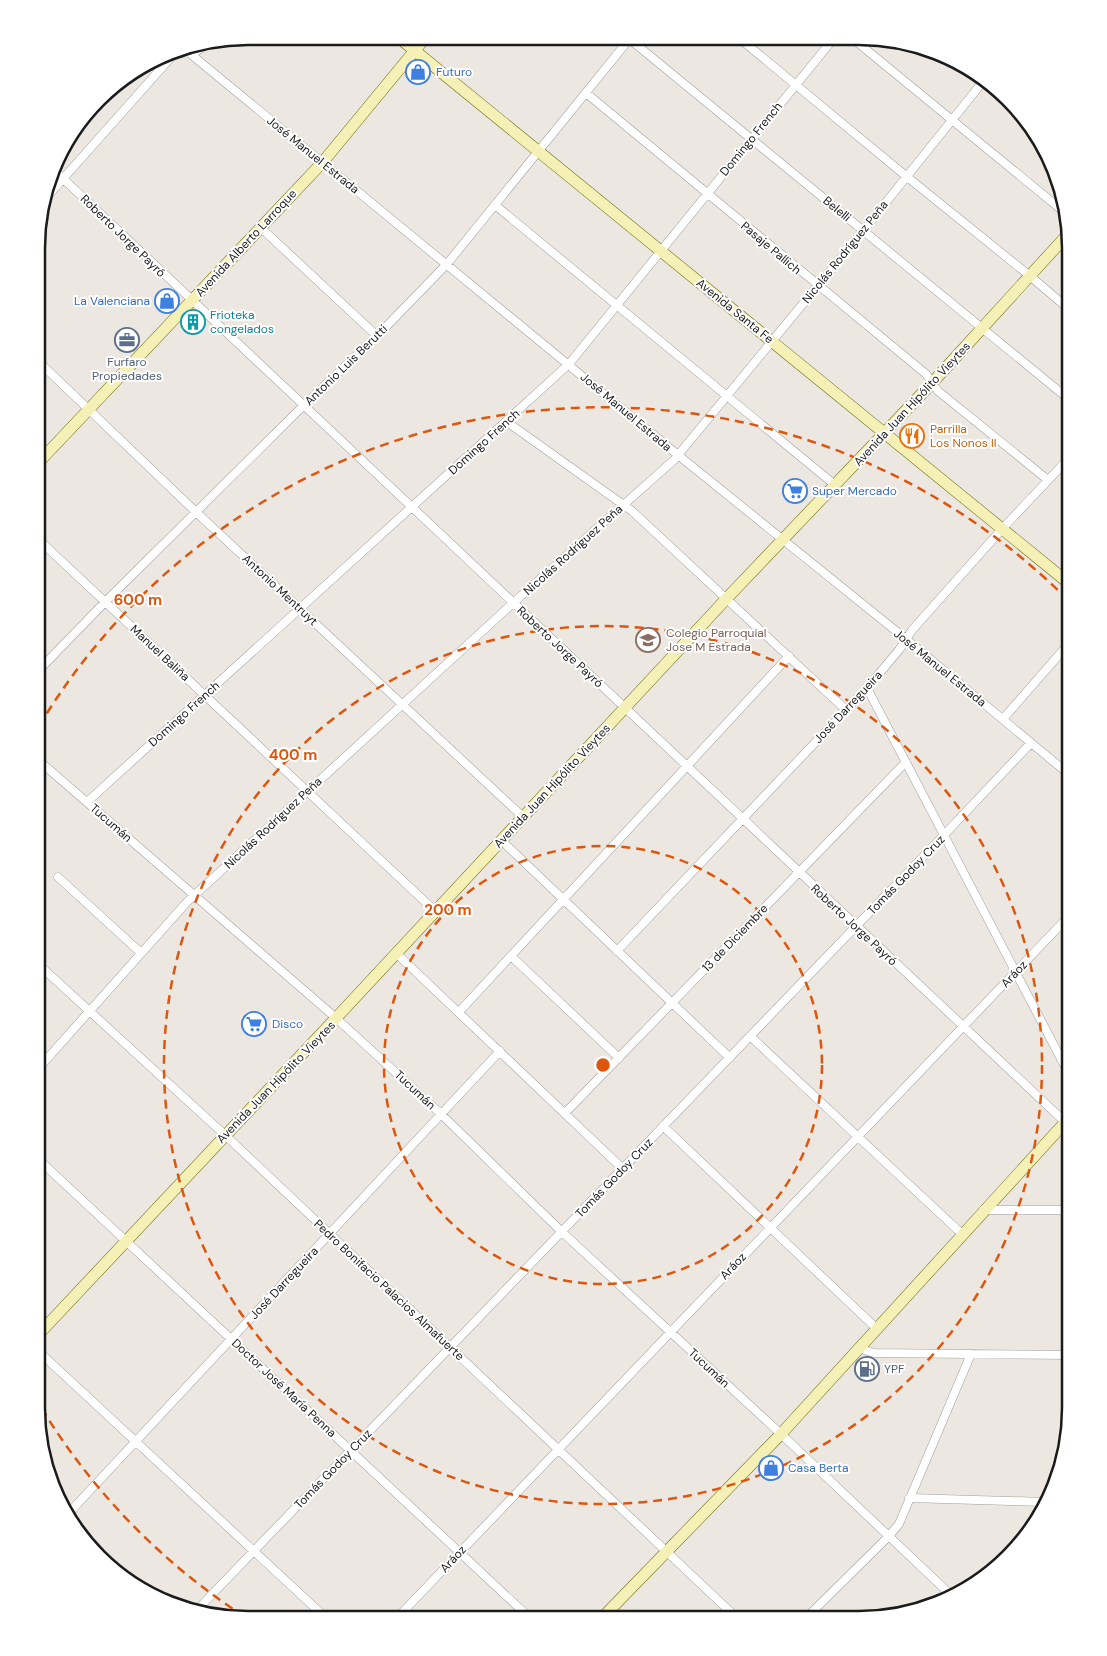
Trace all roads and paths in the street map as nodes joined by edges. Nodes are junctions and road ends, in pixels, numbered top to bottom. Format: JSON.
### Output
{"nodes":[{"id":1,"x":408,"y":45,"type":"edge"},
{"id":2,"x":419,"y":45,"type":"edge"},
{"id":3,"x":624,"y":45,"type":"edge"},
{"id":4,"x":637,"y":45,"type":"edge"},
{"id":5,"x":748,"y":45,"type":"edge"},
{"id":6,"x":828,"y":45,"type":"edge"},
{"id":7,"x":861,"y":45,"type":"edge"},
{"id":8,"x":415,"y":50,"type":"junction"},
{"id":9,"x":191,"y":54,"type":"edge"},
{"id":10,"x":167,"y":62,"type":"edge"},
{"id":11,"x":796,"y":84,"type":"junction"},
{"id":12,"x":980,"y":85,"type":"edge"},
{"id":13,"x":586,"y":94,"type":"junction"},
{"id":14,"x":952,"y":120,"type":"junction"},
{"id":15,"x":751,"y":139,"type":"junction"},
{"id":16,"x":539,"y":151,"type":"junction"},
{"id":17,"x":322,"y":163,"type":"junction"},
{"id":18,"x":59,"y":175,"type":"edge"},
{"id":19,"x":906,"y":176,"type":"junction"},
{"id":20,"x":63,"y":180,"type":"junction"},
{"id":21,"x":54,"y":190,"type":"edge"},
{"id":22,"x":706,"y":194,"type":"junction"},
{"id":23,"x":495,"y":205,"type":"junction"},
{"id":24,"x":1057,"y":206,"type":"edge"},
{"id":25,"x":261,"y":228,"type":"junction"},
{"id":26,"x":863,"y":230,"type":"junction"},
{"id":27,"x":1062,"y":241,"type":"edge"},
{"id":28,"x":661,"y":251,"type":"junction"},
{"id":29,"x":447,"y":264,"type":"junction"},
{"id":30,"x":1030,"y":276,"type":"junction"},
{"id":31,"x":818,"y":286,"type":"junction"},
{"id":32,"x":191,"y":302,"type":"junction"},
{"id":33,"x":1062,"y":304,"type":"edge"},
{"id":34,"x":616,"y":306,"type":"junction"},
{"id":35,"x":983,"y":328,"type":"junction"},
{"id":36,"x":377,"y":336,"type":"junction"},
{"id":37,"x":773,"y":341,"type":"junction"},
{"id":38,"x":569,"y":364,"type":"junction"},
{"id":39,"x":45,"y":368,"type":"edge"},
{"id":40,"x":932,"y":383,"type":"junction"},
{"id":41,"x":1062,"y":394,"type":"edge"},
{"id":42,"x":727,"y":397,"type":"junction"},
{"id":43,"x":303,"y":406,"type":"junction"},
{"id":44,"x":88,"y":409,"type":"junction"},
{"id":45,"x":507,"y":422,"type":"junction"},
{"id":46,"x":884,"y":433,"type":"junction"},
{"id":47,"x":45,"y":455,"type":"edge"},
{"id":48,"x":678,"y":455,"type":"junction"},
{"id":49,"x":1062,"y":465,"type":"edge"},
{"id":50,"x":1048,"y":480,"type":"junction"},
{"id":51,"x":835,"y":486,"type":"junction"},
{"id":52,"x":624,"y":504,"type":"junction"},
{"id":53,"x":412,"y":506,"type":"junction"},
{"id":54,"x":197,"y":513,"type":"junction"},
{"id":55,"x":1002,"y":529,"type":"junction"},
{"id":56,"x":783,"y":541,"type":"junction"},
{"id":57,"x":45,"y":546,"type":"edge"},
{"id":58,"x":1062,"y":578,"type":"edge"},
{"id":59,"x":727,"y":598,"type":"junction"},
{"id":60,"x":105,"y":602,"type":"junction"},
{"id":61,"x":513,"y":603,"type":"junction"},
{"id":62,"x":299,"y":608,"type":"junction"},
{"id":63,"x":906,"y":639,"type":"junction"},
{"id":64,"x":1062,"y":651,"type":"edge"},
{"id":65,"x":789,"y":656,"type":"junction"},
{"id":66,"x":45,"y":664,"type":"edge"},
{"id":67,"x":867,"y":688,"type":"junction"},
{"id":68,"x":205,"y":696,"type":"junction"},
{"id":69,"x":402,"y":705,"type":"junction"},
{"id":70,"x":625,"y":707,"type":"junction"},
{"id":71,"x":846,"y":710,"type":"junction"},
{"id":72,"x":1003,"y":719,"type":"junction"},
{"id":73,"x":1031,"y":743,"type":"junction"},
{"id":74,"x":906,"y":762,"type":"junction"},
{"id":75,"x":45,"y":766,"type":"edge"},
{"id":76,"x":687,"y":766,"type":"junction"},
{"id":77,"x":1062,"y":769,"type":"edge"},
{"id":78,"x":307,"y":792,"type":"junction"},
{"id":79,"x":87,"y":802,"type":"junction"},
{"id":80,"x":523,"y":817,"type":"junction"},
{"id":81,"x":744,"y":818,"type":"junction"},
{"id":82,"x":944,"y":835,"type":"junction"},
{"id":83,"x":501,"y":840,"type":"junction"},
{"id":84,"x":798,"y":872,"type":"junction"},
{"id":85,"x":58,"y":877,"type":"dead end"},
{"id":86,"x":195,"y":895,"type":"junction"},
{"id":87,"x":563,"y":900,"type":"junction"},
{"id":88,"x":435,"y":911,"type":"junction"},
{"id":89,"x":1062,"y":923,"type":"edge"},
{"id":90,"x":856,"y":927,"type":"junction"},
{"id":91,"x":617,"y":951,"type":"junction"},
{"id":92,"x":141,"y":953,"type":"junction"},
{"id":93,"x":396,"y":953,"type":"junction"},
{"id":94,"x":511,"y":956,"type":"junction"},
{"id":95,"x":45,"y":969,"type":"edge"},
{"id":96,"x":1016,"y":972,"type":"junction"},
{"id":97,"x":672,"y":1003,"type":"junction"},
{"id":98,"x":90,"y":1011,"type":"junction"},
{"id":99,"x":459,"y":1012,"type":"junction"},
{"id":100,"x":336,"y":1018,"type":"junction"},
{"id":101,"x":963,"y":1027,"type":"junction"},
{"id":102,"x":750,"y":1036,"type":"junction"},
{"id":103,"x":500,"y":1051,"type":"junction"},
{"id":104,"x":619,"y":1058,"type":"junction"},
{"id":105,"x":730,"y":1058,"type":"junction"},
{"id":106,"x":45,"y":1059,"type":"edge"},
{"id":107,"x":1062,"y":1061,"type":"edge"},
{"id":108,"x":441,"y":1114,"type":"junction"},
{"id":109,"x":565,"y":1114,"type":"junction"},
{"id":110,"x":1062,"y":1115,"type":"edge"},
{"id":111,"x":663,"y":1126,"type":"junction"},
{"id":112,"x":1062,"y":1126,"type":"edge"},
{"id":113,"x":225,"y":1136,"type":"junction"},
{"id":114,"x":858,"y":1137,"type":"junction"},
{"id":115,"x":45,"y":1165,"type":"edge"},
{"id":116,"x":623,"y":1169,"type":"junction"},
{"id":117,"x":984,"y":1210,"type":"junction"},
{"id":118,"x":1062,"y":1210,"type":"edge"},
{"id":119,"x":770,"y":1228,"type":"junction"},
{"id":120,"x":562,"y":1232,"type":"junction"},
{"id":121,"x":330,"y":1234,"type":"junction"},
{"id":122,"x":962,"y":1234,"type":"junction"},
{"id":123,"x":126,"y":1241,"type":"junction"},
{"id":124,"x":45,"y":1327,"type":"edge"},
{"id":125,"x":876,"y":1328,"type":"junction"},
{"id":126,"x":670,"y":1332,"type":"junction"},
{"id":127,"x":231,"y":1339,"type":"junction"},
{"id":128,"x":450,"y":1348,"type":"junction"},
{"id":129,"x":858,"y":1348,"type":"junction"},
{"id":130,"x":971,"y":1354,"type":"junction"},
{"id":131,"x":1062,"y":1355,"type":"edge"},
{"id":132,"x":45,"y":1357,"type":"edge"},
{"id":133,"x":780,"y":1434,"type":"junction"},
{"id":134,"x":135,"y":1442,"type":"junction"},
{"id":135,"x":351,"y":1450,"type":"junction"},
{"id":136,"x":557,"y":1450,"type":"junction"},
{"id":137,"x":909,"y":1498,"type":"junction"},
{"id":138,"x":1039,"y":1502,"type":"edge"},
{"id":139,"x":72,"y":1509,"type":"edge"},
{"id":140,"x":889,"y":1536,"type":"junction"},
{"id":141,"x":254,"y":1552,"type":"junction"},
{"id":142,"x":459,"y":1552,"type":"junction"},
{"id":143,"x":666,"y":1552,"type":"junction"},
{"id":144,"x":947,"y":1591,"type":"edge"},
{"id":145,"x":202,"y":1605,"type":"edge"},
{"id":146,"x":318,"y":1611,"type":"edge"},
{"id":147,"x":404,"y":1611,"type":"edge"},
{"id":148,"x":522,"y":1611,"type":"edge"},
{"id":149,"x":609,"y":1611,"type":"edge"},
{"id":150,"x":729,"y":1611,"type":"edge"},
{"id":151,"x":813,"y":1611,"type":"edge"}],
"edges":[{"from":1,"to":8,"type":"street","name":"Avenida Santa Fe"},
{"from":2,"to":8,"type":"street","name":"Avenida Alberto Larroque"},
{"from":3,"to":13,"type":"street","name":"Antonio Luis Berutti"},
{"from":4,"to":15,"type":"street","name":"Belelli"},
{"from":5,"to":11,"type":"street"},
{"from":6,"to":11,"type":"street","name":"Domingo French"},
{"from":7,"to":14,"type":"street"},
{"from":8,"to":16,"type":"street","name":"Avenida Santa Fe"},
{"from":8,"to":17,"type":"street","name":"Avenida Alberto Larroque"},
{"from":9,"to":17,"type":"street","name":"José Manuel Estrada"},
{"from":10,"to":20,"type":"street"},
{"from":11,"to":15,"type":"street","name":"Domingo French"},
{"from":11,"to":19,"type":"street"},
{"from":12,"to":14,"type":"street","name":"Nicolás Rodríguez Peña"},
{"from":13,"to":16,"type":"street","name":"Antonio Luis Berutti"},
{"from":13,"to":22,"type":"street","name":"Pasaje Pallich"},
{"from":14,"to":19,"type":"street","name":"Nicolás Rodríguez Peña"},
{"from":14,"to":24,"type":"street"},
{"from":15,"to":22,"type":"street","name":"Domingo French"},
{"from":15,"to":26,"type":"street","name":"Belelli"},
{"from":16,"to":23,"type":"street","name":"Antonio Luis Berutti"},
{"from":16,"to":28,"type":"street","name":"Avenida Santa Fe"},
{"from":17,"to":25,"type":"street","name":"Avenida Alberto Larroque"},
{"from":17,"to":29,"type":"street","name":"José Manuel Estrada"},
{"from":18,"to":20,"type":"street","name":"Roberto Jorge Payró"},
{"from":19,"to":26,"type":"street","name":"Nicolás Rodríguez Peña"},
{"from":19,"to":30,"type":"street"},
{"from":20,"to":21,"type":"street"},
{"from":20,"to":32,"type":"street","name":"Roberto Jorge Payró"},
{"from":22,"to":28,"type":"street","name":"Domingo French"},
{"from":22,"to":31,"type":"street","name":"Pasaje Pallich"},
{"from":23,"to":29,"type":"street","name":"Antonio Luis Berutti"},
{"from":23,"to":34,"type":"street"},
{"from":25,"to":32,"type":"street","name":"Avenida Alberto Larroque"},
{"from":25,"to":36,"type":"street"},
{"from":26,"to":31,"type":"street","name":"Nicolás Rodríguez Peña"},
{"from":26,"to":35,"type":"street","name":"Belelli"},
{"from":27,"to":30,"type":"street","name":"Avenida Juan Hipólito Vieytes"},
{"from":28,"to":34,"type":"street","name":"Domingo French"},
{"from":28,"to":37,"type":"street","name":"Avenida Santa Fe"},
{"from":29,"to":36,"type":"street","name":"Antonio Luis Berutti"},
{"from":29,"to":38,"type":"street","name":"José Manuel Estrada"},
{"from":30,"to":33,"type":"street"},
{"from":30,"to":35,"type":"street","name":"Avenida Juan Hipólito Vieytes"},
{"from":31,"to":37,"type":"street","name":"Nicolás Rodríguez Peña"},
{"from":31,"to":40,"type":"street","name":"Pasaje Pallich"},
{"from":32,"to":43,"type":"street","name":"Roberto Jorge Payró"},
{"from":32,"to":44,"type":"street","name":"Avenida Alberto Larroque"},
{"from":34,"to":38,"type":"street","name":"Domingo French"},
{"from":34,"to":42,"type":"street"},
{"from":35,"to":40,"type":"street","name":"Avenida Juan Hipólito Vieytes"},
{"from":35,"to":41,"type":"street","name":"Belelli"},
{"from":36,"to":43,"type":"street","name":"Antonio Luis Berutti"},
{"from":37,"to":42,"type":"street","name":"Nicolás Rodríguez Peña"},
{"from":37,"to":46,"type":"street","name":"Avenida Santa Fe"},
{"from":38,"to":45,"type":"street","name":"Domingo French"},
{"from":38,"to":48,"type":"street","name":"José Manuel Estrada"},
{"from":39,"to":44,"type":"street","name":"Antonio Mentruyt"},
{"from":40,"to":46,"type":"street","name":"Avenida Juan Hipólito Vieytes"},
{"from":40,"to":50,"type":"street","name":"Pasaje Pallich"},
{"from":42,"to":48,"type":"street","name":"Nicolás Rodríguez Peña"},
{"from":42,"to":51,"type":"street"},
{"from":43,"to":53,"type":"street","name":"Roberto Jorge Payró"},
{"from":43,"to":54,"type":"street","name":"Antonio Luis Berutti"},
{"from":44,"to":47,"type":"street","name":"Avenida Alberto Larroque"},
{"from":44,"to":54,"type":"street","name":"Antonio Mentruyt"},
{"from":45,"to":52,"type":"street"},
{"from":45,"to":53,"type":"street","name":"Domingo French"},
{"from":46,"to":51,"type":"street","name":"Avenida Juan Hipólito Vieytes"},
{"from":46,"to":55,"type":"street","name":"Avenida Santa Fe"},
{"from":48,"to":52,"type":"street","name":"Nicolás Rodríguez Peña"},
{"from":48,"to":56,"type":"street","name":"José Manuel Estrada"},
{"from":49,"to":50,"type":"street","name":"José Darregueira"},
{"from":50,"to":55,"type":"street","name":"José Darregueira"},
{"from":51,"to":56,"type":"street","name":"Avenida Juan Hipólito Vieytes"},
{"from":52,"to":59,"type":"street"},
{"from":52,"to":61,"type":"street","name":"Nicolás Rodríguez Peña"},
{"from":53,"to":61,"type":"street","name":"Roberto Jorge Payró"},
{"from":53,"to":62,"type":"street","name":"Domingo French"},
{"from":54,"to":60,"type":"street","name":"Antonio Luis Berutti"},
{"from":54,"to":62,"type":"street","name":"Antonio Mentruyt"},
{"from":55,"to":58,"type":"street","name":"Avenida Santa Fe"},
{"from":55,"to":63,"type":"street","name":"José Darregueira"},
{"from":56,"to":59,"type":"street","name":"Avenida Juan Hipólito Vieytes"},
{"from":56,"to":63,"type":"street","name":"José Manuel Estrada"},
{"from":57,"to":60,"type":"street","name":"Manuel Baliña"},
{"from":59,"to":65,"type":"street"},
{"from":59,"to":70,"type":"street","name":"Avenida Juan Hipólito Vieytes"},
{"from":60,"to":66,"type":"street","name":"Antonio Luis Berutti"},
{"from":60,"to":68,"type":"street","name":"Manuel Baliña"},
{"from":61,"to":69,"type":"street","name":"Nicolás Rodríguez Peña"},
{"from":61,"to":70,"type":"street","name":"Roberto Jorge Payró"},
{"from":62,"to":68,"type":"street","name":"Domingo French"},
{"from":62,"to":69,"type":"street","name":"Antonio Mentruyt"},
{"from":63,"to":67,"type":"street","name":"José Darregueira"},
{"from":63,"to":72,"type":"street","name":"José Manuel Estrada"},
{"from":64,"to":72,"type":"street"},
{"from":65,"to":71,"type":"street"},
{"from":65,"to":76,"type":"street"},
{"from":67,"to":71,"type":"street","name":"José Darregueira"},
{"from":67,"to":74,"type":"street"},
{"from":68,"to":78,"type":"street","name":"Manuel Baliña"},
{"from":68,"to":79,"type":"street","name":"Domingo French"},
{"from":69,"to":78,"type":"street","name":"Nicolás Rodríguez Peña"},
{"from":69,"to":80,"type":"street","name":"Antonio Mentruyt"},
{"from":70,"to":76,"type":"street","name":"Roberto Jorge Payró"},
{"from":70,"to":80,"type":"street","name":"Avenida Juan Hipólito Vieytes"},
{"from":71,"to":81,"type":"street","name":"José Darregueira"},
{"from":72,"to":73,"type":"street","name":"José Manuel Estrada"},
{"from":73,"to":77,"type":"street","name":"José Manuel Estrada"},
{"from":73,"to":82,"type":"street","name":"Tomás Godoy Cruz"},
{"from":74,"to":82,"type":"street"},
{"from":74,"to":84,"type":"street","name":"13 de Diciembre"},
{"from":75,"to":79,"type":"street","name":"Tucumán"},
{"from":76,"to":81,"type":"street","name":"Roberto Jorge Payró"},
{"from":76,"to":87,"type":"street"},
{"from":78,"to":86,"type":"street","name":"Nicolás Rodríguez Peña"},
{"from":78,"to":88,"type":"street","name":"Manuel Baliña"},
{"from":79,"to":86,"type":"street","name":"Tucumán"},
{"from":80,"to":83,"type":"street","name":"Avenida Juan Hipólito Vieytes"},
{"from":81,"to":84,"type":"street","name":"Roberto Jorge Payró"},
{"from":81,"to":91,"type":"street","name":"José Darregueira"},
{"from":82,"to":90,"type":"street","name":"Tomás Godoy Cruz"},
{"from":82,"to":96,"type":"street"},
{"from":83,"to":87,"type":"street"},
{"from":83,"to":88,"type":"street","name":"Avenida Juan Hipólito Vieytes"},
{"from":84,"to":90,"type":"street","name":"Roberto Jorge Payró"},
{"from":84,"to":97,"type":"street","name":"13 de Diciembre"},
{"from":85,"to":92,"type":"street"},
{"from":86,"to":92,"type":"street","name":"Nicolás Rodríguez Peña"},
{"from":86,"to":100,"type":"street","name":"Tucumán"},
{"from":87,"to":91,"type":"street"},
{"from":87,"to":94,"type":"street"},
{"from":88,"to":93,"type":"street","name":"Avenida Juan Hipólito Vieytes"},
{"from":89,"to":96,"type":"street","name":"Aráoz"},
{"from":90,"to":101,"type":"street","name":"Roberto Jorge Payró"},
{"from":90,"to":102,"type":"street","name":"Tomás Godoy Cruz"},
{"from":91,"to":97,"type":"street"},
{"from":92,"to":98,"type":"street","name":"Nicolás Rodríguez Peña"},
{"from":93,"to":99,"type":"street"},
{"from":93,"to":100,"type":"street","name":"Avenida Juan Hipólito Vieytes"},
{"from":94,"to":99,"type":"street"},
{"from":94,"to":104,"type":"street"},
{"from":95,"to":98,"type":"street","name":"Pedro Bonifacio Palacios Almafuerte"},
{"from":96,"to":101,"type":"street","name":"Aráoz"},
{"from":96,"to":107,"type":"street"},
{"from":97,"to":104,"type":"street","name":"13 de Diciembre"},
{"from":97,"to":105,"type":"street"},
{"from":98,"to":106,"type":"street","name":"Nicolás Rodríguez Peña"},
{"from":98,"to":113,"type":"street","name":"Pedro Bonifacio Palacios Almafuerte"},
{"from":99,"to":103,"type":"street"},
{"from":100,"to":108,"type":"street","name":"Tucumán"},
{"from":100,"to":113,"type":"street","name":"Avenida Juan Hipólito Vieytes"},
{"from":101,"to":110,"type":"street","name":"Roberto Jorge Payró"},
{"from":101,"to":114,"type":"street","name":"Aráoz"},
{"from":102,"to":105,"type":"street","name":"Tomás Godoy Cruz"},
{"from":102,"to":114,"type":"street"},
{"from":103,"to":108,"type":"street","name":"José Darregueira"},
{"from":103,"to":109,"type":"street"},
{"from":104,"to":109,"type":"street","name":"13 de Diciembre"},
{"from":105,"to":111,"type":"street","name":"Tomás Godoy Cruz"},
{"from":108,"to":120,"type":"street","name":"Tucumán"},
{"from":108,"to":121,"type":"street","name":"José Darregueira"},
{"from":109,"to":116,"type":"street"},
{"from":111,"to":116,"type":"street","name":"Tomás Godoy Cruz"},
{"from":111,"to":119,"type":"street"},
{"from":112,"to":117,"type":"street"},
{"from":113,"to":121,"type":"street","name":"Pedro Bonifacio Palacios Almafuerte"},
{"from":113,"to":123,"type":"street","name":"Avenida Juan Hipólito Vieytes"},
{"from":114,"to":119,"type":"street","name":"Aráoz"},
{"from":114,"to":122,"type":"street"},
{"from":115,"to":123,"type":"street","name":"Doctor José María Penna"},
{"from":116,"to":120,"type":"street","name":"Tomás Godoy Cruz"},
{"from":117,"to":118,"type":"street"},
{"from":117,"to":122,"type":"street"},
{"from":119,"to":125,"type":"street"},
{"from":119,"to":126,"type":"street","name":"Aráoz"},
{"from":120,"to":126,"type":"street","name":"Tucumán"},
{"from":120,"to":128,"type":"street","name":"Tomás Godoy Cruz"},
{"from":121,"to":127,"type":"street","name":"José Darregueira"},
{"from":121,"to":128,"type":"street","name":"Pedro Bonifacio Palacios Almafuerte"},
{"from":122,"to":125,"type":"street"},
{"from":123,"to":124,"type":"street","name":"Avenida Juan Hipólito Vieytes"},
{"from":123,"to":127,"type":"street","name":"Doctor José María Penna"},
{"from":125,"to":129,"type":"street"},
{"from":126,"to":133,"type":"street","name":"Tucumán"},
{"from":126,"to":136,"type":"street","name":"Aráoz"},
{"from":127,"to":134,"type":"street","name":"José Darregueira"},
{"from":127,"to":135,"type":"street","name":"Doctor José María Penna"},
{"from":128,"to":135,"type":"street","name":"Tomás Godoy Cruz"},
{"from":128,"to":136,"type":"street","name":"Pedro Bonifacio Palacios Almafuerte"},
{"from":129,"to":130,"type":"street"},
{"from":129,"to":133,"type":"street"},
{"from":130,"to":131,"type":"street"},
{"from":130,"to":137,"type":"street"},
{"from":132,"to":134,"type":"street"},
{"from":133,"to":140,"type":"street"},
{"from":133,"to":143,"type":"street"},
{"from":134,"to":139,"type":"street","name":"José Darregueira"},
{"from":134,"to":141,"type":"street"},
{"from":135,"to":141,"type":"street","name":"Tomás Godoy Cruz"},
{"from":135,"to":142,"type":"street","name":"Doctor José María Penna"},
{"from":136,"to":142,"type":"street","name":"Aráoz"},
{"from":136,"to":143,"type":"street","name":"Pedro Bonifacio Palacios Almafuerte"},
{"from":137,"to":138,"type":"street"},
{"from":137,"to":140,"type":"street"},
{"from":140,"to":144,"type":"street"},
{"from":140,"to":151,"type":"street"},
{"from":141,"to":145,"type":"street","name":"Tomás Godoy Cruz"},
{"from":141,"to":146,"type":"street"},
{"from":142,"to":147,"type":"street","name":"Aráoz"},
{"from":142,"to":148,"type":"street","name":"Doctor José María Penna"},
{"from":143,"to":149,"type":"street"},
{"from":143,"to":150,"type":"street","name":"Pedro Bonifacio Palacios Almafuerte"}]}
